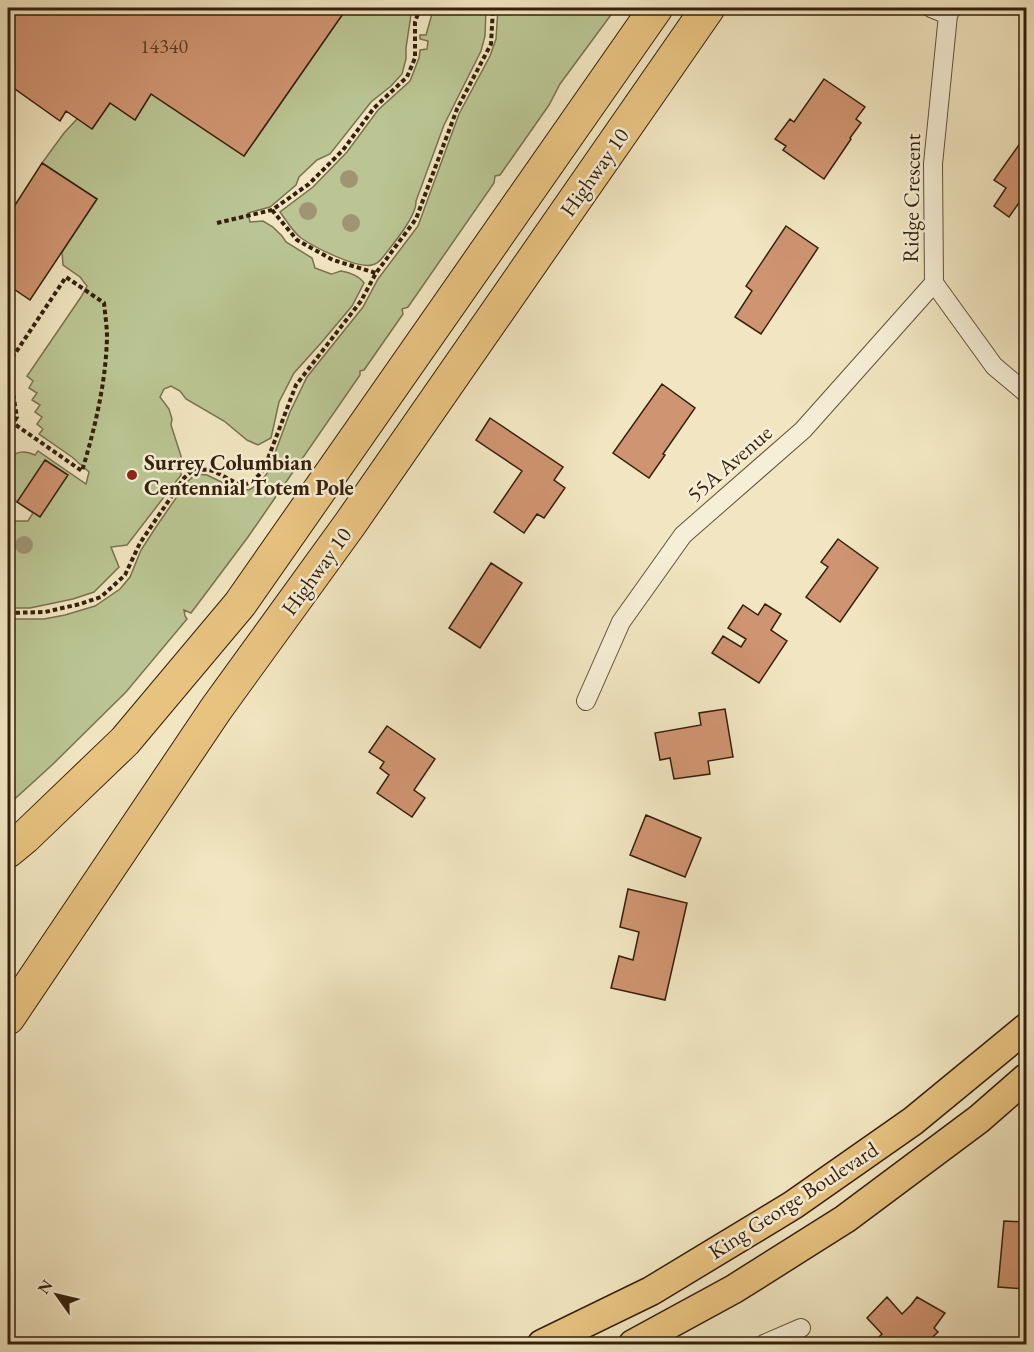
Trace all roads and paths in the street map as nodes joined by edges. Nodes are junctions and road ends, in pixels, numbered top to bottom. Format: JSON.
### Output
{"nodes":[{"id":1,"x":420,"y":8,"type":"edge"},
{"id":2,"x":494,"y":8,"type":"edge"},
{"id":3,"x":656,"y":8,"type":"edge"},
{"id":4,"x":708,"y":8,"type":"edge"},
{"id":5,"x":931,"y":8,"type":"edge"},
{"id":6,"x":950,"y":11,"type":"edge"},
{"id":7,"x":272,"y":210,"type":"junction"},
{"id":8,"x":217,"y":223,"type":"dead end"},
{"id":9,"x":376,"y":273,"type":"junction"},
{"id":10,"x":934,"y":282,"type":"junction"},
{"id":11,"x":8,"y":364,"type":"edge"},
{"id":12,"x":1026,"y":393,"type":"edge"},
{"id":13,"x":13,"y":423,"type":"junction"},
{"id":14,"x":8,"y":431,"type":"edge"},
{"id":15,"x":8,"y":613,"type":"edge"},
{"id":16,"x":585,"y":701,"type":"dead end"},
{"id":17,"x":8,"y":851,"type":"edge"},
{"id":18,"x":8,"y":1018,"type":"edge"},
{"id":19,"x":1026,"y":1028,"type":"edge"},
{"id":20,"x":1026,"y":1078,"type":"edge"},
{"id":21,"x":801,"y":1328,"type":"dead end"},
{"id":22,"x":542,"y":1344,"type":"edge"},
{"id":23,"x":633,"y":1344,"type":"edge"},
{"id":24,"x":764,"y":1344,"type":"edge"}],
"edges":[{"from":1,"to":7,"type":"path"},
{"from":2,"to":9,"type":"path"},
{"from":3,"to":17,"type":"highway","name":"Highway 10"},
{"from":4,"to":18,"type":"highway","name":"Highway 10"},
{"from":5,"to":6,"type":"street"},
{"from":6,"to":10,"type":"street","name":"Ridge Crescent"},
{"from":7,"to":8,"type":"path"},
{"from":7,"to":9,"type":"path"},
{"from":9,"to":15,"type":"path"},
{"from":10,"to":12,"type":"street","name":"Ridge Crescent"},
{"from":10,"to":16,"type":"street","name":"55A Avenue"},
{"from":11,"to":13,"type":"path"},
{"from":11,"to":13,"type":"path"},
{"from":13,"to":14,"type":"path"},
{"from":19,"to":22,"type":"main road","name":"King George Boulevard"},
{"from":20,"to":23,"type":"main road","name":"King George Boulevard"},
{"from":21,"to":24,"type":"street"}]}
